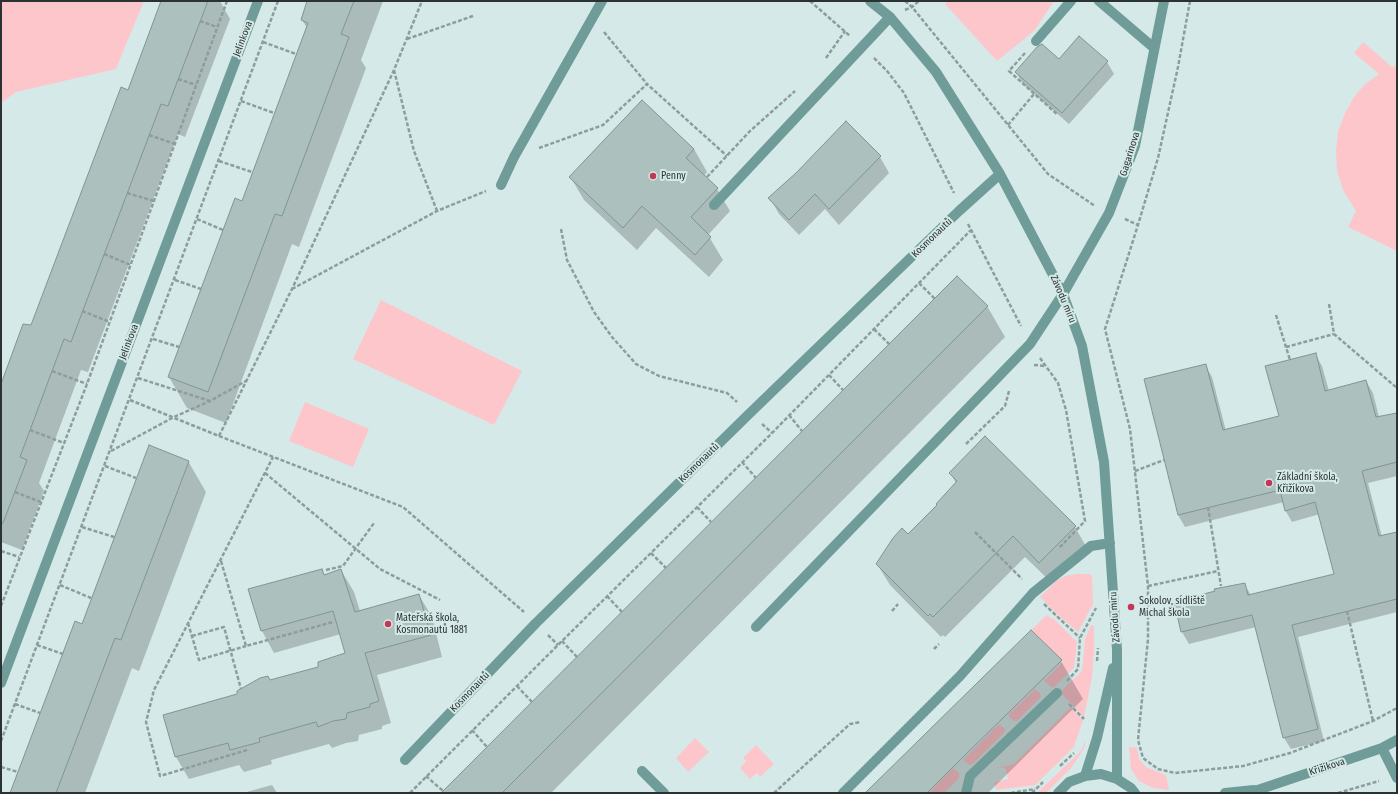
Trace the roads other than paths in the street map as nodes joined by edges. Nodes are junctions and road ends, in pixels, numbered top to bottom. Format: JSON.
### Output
{"nodes":[{"id":1,"x":258,"y":1,"type":"edge"},
{"id":2,"x":602,"y":1,"type":"edge"},
{"id":3,"x":870,"y":1,"type":"edge"},
{"id":4,"x":1071,"y":1,"type":"edge"},
{"id":5,"x":1099,"y":1,"type":"edge"},
{"id":6,"x":1164,"y":1,"type":"edge"},
{"id":7,"x":890,"y":17,"type":"junction"},
{"id":8,"x":1036,"y":41,"type":"road end"},
{"id":9,"x":1154,"y":48,"type":"junction"},
{"id":10,"x":1000,"y":174,"type":"junction"},
{"id":11,"x":501,"y":185,"type":"road end"},
{"id":12,"x":714,"y":205,"type":"dead end"},
{"id":13,"x":1063,"y":294,"type":"junction"},
{"id":14,"x":1110,"y":543,"type":"junction"},
{"id":15,"x":756,"y":627,"type":"dead end"},
{"id":16,"x":1117,"y":650,"type":"junction"},
{"id":17,"x":1,"y":683,"type":"edge"},
{"id":18,"x":1060,"y":690,"type":"road end"},
{"id":19,"x":1397,"y":740,"type":"edge"},
{"id":20,"x":1382,"y":748,"type":"junction"},
{"id":21,"x":405,"y":760,"type":"dead end"},
{"id":22,"x":642,"y":771,"type":"dead end"},
{"id":23,"x":1085,"y":776,"type":"junction"},
{"id":24,"x":1396,"y":777,"type":"edge"},
{"id":25,"x":1117,"y":779,"type":"junction"},
{"id":26,"x":1252,"y":792,"type":"edge"},
{"id":27,"x":664,"y":793,"type":"edge"},
{"id":28,"x":843,"y":793,"type":"edge"},
{"id":29,"x":966,"y":793,"type":"edge"},
{"id":30,"x":1058,"y":793,"type":"edge"},
{"id":31,"x":1135,"y":793,"type":"edge"},
{"id":32,"x":1225,"y":793,"type":"edge"}],
"edges":[{"from":1,"to":17,"type":"street","name":"Jelínkova"},
{"from":2,"to":11,"type":"street"},
{"from":3,"to":7,"type":"street","name":"Závodu míru"},
{"from":4,"to":8,"type":"street"},
{"from":5,"to":9,"type":"street"},
{"from":6,"to":9,"type":"street","name":"Gagarinova"},
{"from":7,"to":10,"type":"street","name":"Závodu míru"},
{"from":7,"to":12,"type":"street"},
{"from":9,"to":13,"type":"street","name":"Gagarinova"},
{"from":10,"to":13,"type":"street","name":"Závodu míru"},
{"from":10,"to":21,"type":"street","name":"Kosmonautů"},
{"from":13,"to":14,"type":"street","name":"Závodu míru"},
{"from":13,"to":15,"type":"street","name":"Gagarinova"},
{"from":14,"to":16,"type":"street","name":"Závodu míru"},
{"from":14,"to":28,"type":"street"},
{"from":16,"to":23,"type":"street","name":"Závodu míru"},
{"from":16,"to":25,"type":"street","name":"Závodu míru"},
{"from":18,"to":29,"type":"street"},
{"from":19,"to":20,"type":"street","name":"Křižíkova"},
{"from":20,"to":24,"type":"street"},
{"from":20,"to":26,"type":"street","name":"Křižíkova"},
{"from":22,"to":27,"type":"street"},
{"from":23,"to":25,"type":"street"},
{"from":23,"to":30,"type":"street"},
{"from":25,"to":31,"type":"street"},
{"from":26,"to":32,"type":"street","name":"Křižíkova"}]}
